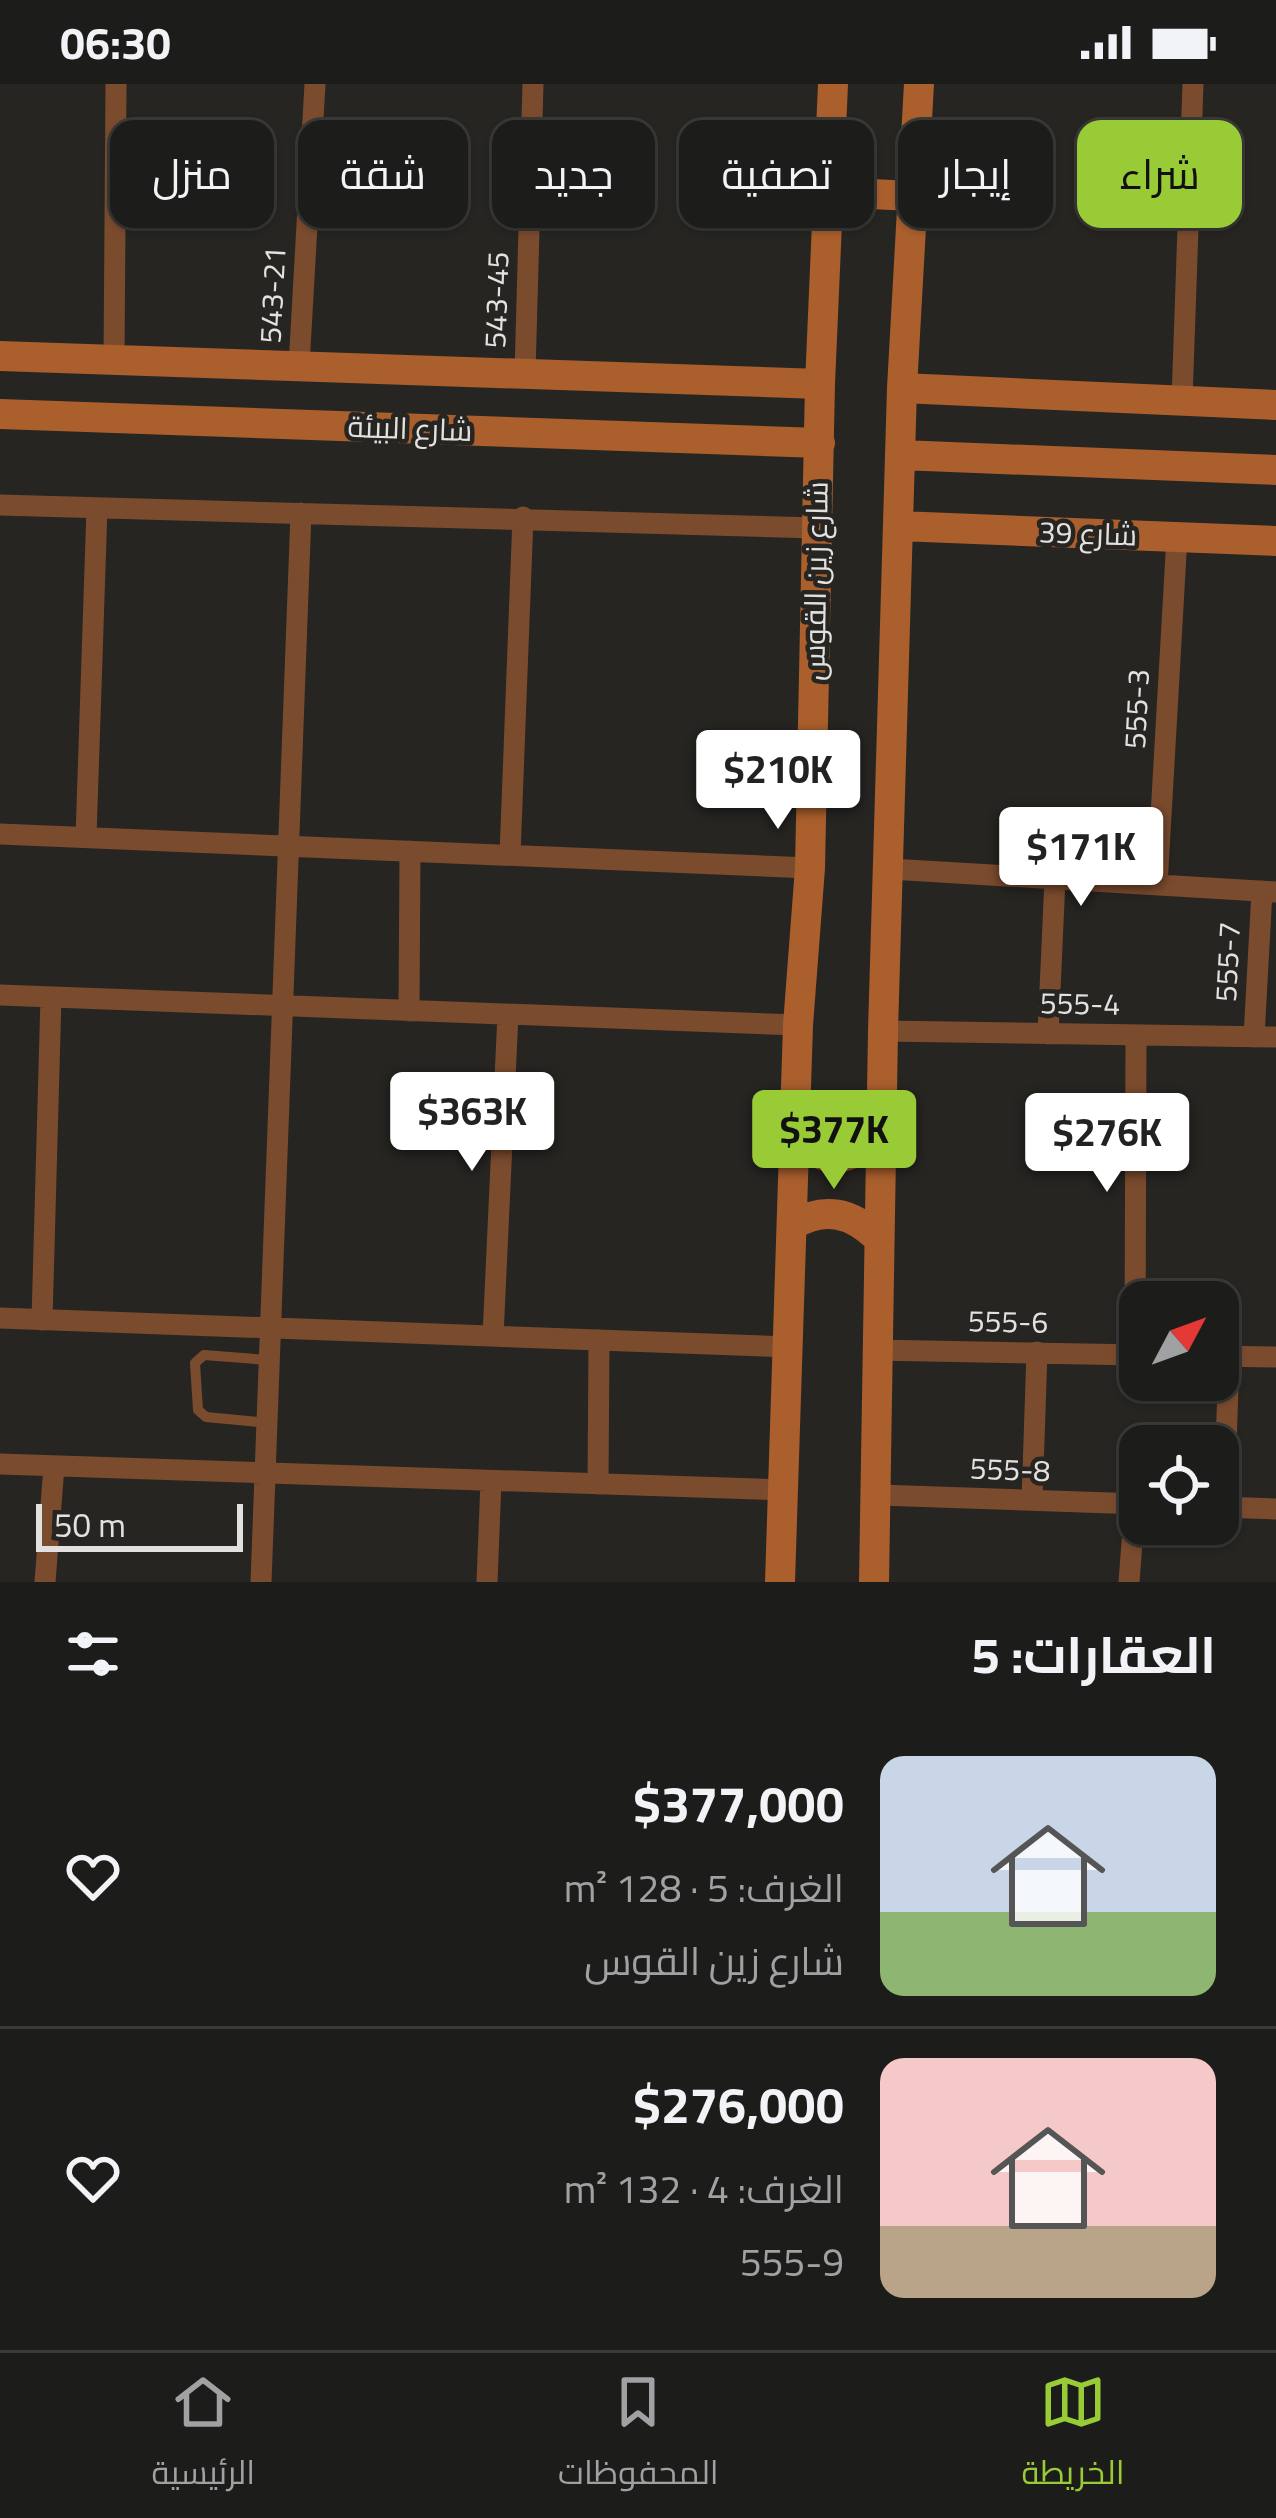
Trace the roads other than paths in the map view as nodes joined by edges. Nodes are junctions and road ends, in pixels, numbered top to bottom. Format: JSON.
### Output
{"nodes":[{"id":1,"x":116,"y":84,"type":"edge"},
{"id":2,"x":315,"y":84,"type":"edge"},
{"id":3,"x":532,"y":84,"type":"edge"},
{"id":4,"x":833,"y":84,"type":"edge"},
{"id":5,"x":919,"y":84,"type":"edge"},
{"id":6,"x":1193,"y":84,"type":"edge"},
{"id":7,"x":831,"y":120,"type":"edge"},
{"id":8,"x":917,"y":120,"type":"edge"},
{"id":9,"x":826,"y":228,"type":"edge"},
{"id":10,"x":911,"y":228,"type":"edge"},
{"id":11,"x":0,"y":356,"type":"edge"},
{"id":12,"x":114,"y":360,"type":"junction"},
{"id":13,"x":299,"y":366,"type":"junction"},
{"id":14,"x":524,"y":374,"type":"junction"},
{"id":15,"x":820,"y":384,"type":"junction"},
{"id":16,"x":902,"y":388,"type":"junction"},
{"id":17,"x":1182,"y":400,"type":"junction"},
{"id":18,"x":1276,"y":405,"type":"edge"},
{"id":19,"x":0,"y":414,"type":"edge"},
{"id":20,"x":820,"y":443,"type":"junction"},
{"id":21,"x":901,"y":455,"type":"junction"},
{"id":22,"x":1276,"y":470,"type":"edge"},
{"id":23,"x":0,"y":505,"type":"edge"},
{"id":24,"x":97,"y":508,"type":"junction"},
{"id":25,"x":301,"y":513,"type":"junction"},
{"id":26,"x":523,"y":518,"type":"junction"},
{"id":27,"x":899,"y":526,"type":"junction"},
{"id":28,"x":817,"y":528,"type":"junction"},
{"id":29,"x":1177,"y":537,"type":"junction"},
{"id":30,"x":1276,"y":541,"type":"edge"},
{"id":31,"x":0,"y":834,"type":"edge"},
{"id":32,"x":86,"y":837,"type":"junction"},
{"id":33,"x":289,"y":846,"type":"junction"},
{"id":34,"x":410,"y":850,"type":"junction"},
{"id":35,"x":510,"y":855,"type":"junction"},
{"id":36,"x":810,"y":868,"type":"junction"},
{"id":37,"x":890,"y":869,"type":"junction"},
{"id":38,"x":1054,"y":879,"type":"junction"},
{"id":39,"x":1157,"y":885,"type":"junction"},
{"id":40,"x":1269,"y":891,"type":"edge"},
{"id":41,"x":0,"y":995,"type":"edge"},
{"id":42,"x":51,"y":997,"type":"junction"},
{"id":43,"x":283,"y":1005,"type":"junction"},
{"id":44,"x":409,"y":1010,"type":"junction"},
{"id":45,"x":508,"y":1014,"type":"junction"},
{"id":46,"x":798,"y":1025,"type":"junction"},
{"id":47,"x":883,"y":1031,"type":"junction"},
{"id":48,"x":1048,"y":1034,"type":"junction"},
{"id":49,"x":1136,"y":1035,"type":"junction"},
{"id":50,"x":1265,"y":1037,"type":"edge"},
{"id":51,"x":794,"y":1136,"type":"junction"},
{"id":52,"x":880,"y":1137,"type":"junction"},
{"id":53,"x":792,"y":1225,"type":"junction"},
{"id":54,"x":878,"y":1238,"type":"junction"},
{"id":55,"x":1138,"y":1281,"type":"edge"},
{"id":56,"x":0,"y":1318,"type":"edge"},
{"id":57,"x":42,"y":1320,"type":"junction"},
{"id":58,"x":269,"y":1328,"type":"junction"},
{"id":59,"x":493,"y":1336,"type":"junction"},
{"id":60,"x":599,"y":1340,"type":"junction"},
{"id":61,"x":788,"y":1347,"type":"junction"},
{"id":62,"x":875,"y":1350,"type":"junction"},
{"id":63,"x":1037,"y":1352,"type":"junction"},
{"id":64,"x":1119,"y":1354,"type":"edge"},
{"id":65,"x":1239,"y":1356,"type":"edge"},
{"id":66,"x":1276,"y":1357,"type":"edge"},
{"id":67,"x":268,"y":1360,"type":"junction"},
{"id":68,"x":268,"y":1423,"type":"junction"},
{"id":69,"x":0,"y":1464,"type":"edge"},
{"id":70,"x":54,"y":1466,"type":"junction"},
{"id":71,"x":267,"y":1473,"type":"junction"},
{"id":72,"x":491,"y":1480,"type":"junction"},
{"id":73,"x":598,"y":1484,"type":"junction"},
{"id":74,"x":783,"y":1490,"type":"junction"},
{"id":75,"x":878,"y":1495,"type":"junction"},
{"id":76,"x":1032,"y":1500,"type":"junction"},
{"id":77,"x":1119,"y":1503,"type":"edge"},
{"id":78,"x":1239,"y":1508,"type":"edge"},
{"id":79,"x":1276,"y":1509,"type":"edge"},
{"id":80,"x":1133,"y":1545,"type":"edge"},
{"id":81,"x":45,"y":1582,"type":"edge"},
{"id":82,"x":261,"y":1582,"type":"edge"},
{"id":83,"x":487,"y":1582,"type":"edge"},
{"id":84,"x":780,"y":1582,"type":"edge"},
{"id":85,"x":874,"y":1582,"type":"edge"},
{"id":86,"x":1129,"y":1582,"type":"edge"}],
"edges":[{"from":1,"to":12,"type":"street"},
{"from":2,"to":13,"type":"street","name":"543-21"},
{"from":3,"to":14,"type":"street","name":"543-45"},
{"from":4,"to":7,"type":"main road","name":"شارع زين القوس"},
{"from":5,"to":8,"type":"main road"},
{"from":6,"to":17,"type":"street"},
{"from":9,"to":15,"type":"main road","name":"شارع زين القوس"},
{"from":10,"to":16,"type":"main road"},
{"from":11,"to":12,"type":"main road","name":"شارع البيئة"},
{"from":12,"to":13,"type":"main road","name":"شارع البيئة"},
{"from":13,"to":14,"type":"main road","name":"شارع البيئة"},
{"from":14,"to":15,"type":"main road","name":"شارع البيئة"},
{"from":15,"to":20,"type":"main road","name":"شارع زين القوس"},
{"from":16,"to":17,"type":"main road"},
{"from":16,"to":21,"type":"main road"},
{"from":17,"to":18,"type":"main road"},
{"from":19,"to":20,"type":"main road","name":"شارع البيئة"},
{"from":20,"to":28,"type":"main road","name":"شارع زين القوس"},
{"from":21,"to":22,"type":"main road"},
{"from":21,"to":27,"type":"main road"},
{"from":23,"to":24,"type":"street"},
{"from":24,"to":25,"type":"street"},
{"from":24,"to":32,"type":"street"},
{"from":25,"to":26,"type":"street"},
{"from":25,"to":33,"type":"street"},
{"from":26,"to":28,"type":"street"},
{"from":26,"to":35,"type":"street"},
{"from":27,"to":29,"type":"main road","name":"شارع 39"},
{"from":27,"to":37,"type":"main road"},
{"from":28,"to":36,"type":"main road","name":"شارع زين القوس"},
{"from":29,"to":30,"type":"main road","name":"شارع 39"},
{"from":29,"to":39,"type":"street","name":"555-3"},
{"from":31,"to":32,"type":"street"},
{"from":32,"to":33,"type":"street"},
{"from":33,"to":34,"type":"street"},
{"from":33,"to":43,"type":"street"},
{"from":34,"to":35,"type":"street"},
{"from":34,"to":44,"type":"street"},
{"from":35,"to":36,"type":"street"},
{"from":36,"to":46,"type":"main road","name":"شارع زين القوس"},
{"from":37,"to":38,"type":"street"},
{"from":37,"to":47,"type":"main road"},
{"from":38,"to":39,"type":"street"},
{"from":38,"to":48,"type":"street"},
{"from":39,"to":40,"type":"street"},
{"from":40,"to":50,"type":"street","name":"555-7"},
{"from":41,"to":42,"type":"street"},
{"from":42,"to":43,"type":"street"},
{"from":42,"to":57,"type":"street"},
{"from":43,"to":44,"type":"street"},
{"from":43,"to":58,"type":"street"},
{"from":44,"to":45,"type":"street"},
{"from":45,"to":46,"type":"street"},
{"from":45,"to":59,"type":"street"},
{"from":46,"to":51,"type":"main road","name":"شارع زين القوس"},
{"from":47,"to":48,"type":"street","name":"555-4"},
{"from":47,"to":52,"type":"main road"},
{"from":48,"to":49,"type":"street","name":"555-4"},
{"from":49,"to":50,"type":"street","name":"555-4"},
{"from":49,"to":55,"type":"street"},
{"from":51,"to":52,"type":"main road"},
{"from":51,"to":53,"type":"main road","name":"شارع زين القوس"},
{"from":52,"to":54,"type":"main road"},
{"from":53,"to":54,"type":"main road"},
{"from":53,"to":61,"type":"main road","name":"شارع زين القوس"},
{"from":54,"to":62,"type":"main road"},
{"from":56,"to":57,"type":"street"},
{"from":57,"to":58,"type":"street"},
{"from":58,"to":59,"type":"street"},
{"from":58,"to":67,"type":"street"},
{"from":59,"to":60,"type":"street"},
{"from":60,"to":61,"type":"street"},
{"from":60,"to":73,"type":"street"},
{"from":61,"to":74,"type":"main road","name":"شارع زين القوس"},
{"from":62,"to":63,"type":"street","name":"555-6"},
{"from":62,"to":75,"type":"main road"},
{"from":63,"to":64,"type":"street","name":"555-6"},
{"from":63,"to":76,"type":"street"},
{"from":65,"to":66,"type":"street"},
{"from":67,"to":68,"type":"street"},
{"from":67,"to":68,"type":"lane"},
{"from":68,"to":71,"type":"street"},
{"from":69,"to":70,"type":"street"},
{"from":70,"to":71,"type":"street"},
{"from":70,"to":81,"type":"street"},
{"from":71,"to":72,"type":"street"},
{"from":71,"to":82,"type":"street"},
{"from":72,"to":73,"type":"street"},
{"from":72,"to":83,"type":"street"},
{"from":73,"to":74,"type":"street"},
{"from":74,"to":84,"type":"main road","name":"شارع زين القوس"},
{"from":75,"to":76,"type":"street","name":"555-8"},
{"from":75,"to":85,"type":"main road"},
{"from":76,"to":77,"type":"street","name":"555-8"},
{"from":78,"to":79,"type":"street"},
{"from":80,"to":86,"type":"street"}]}
